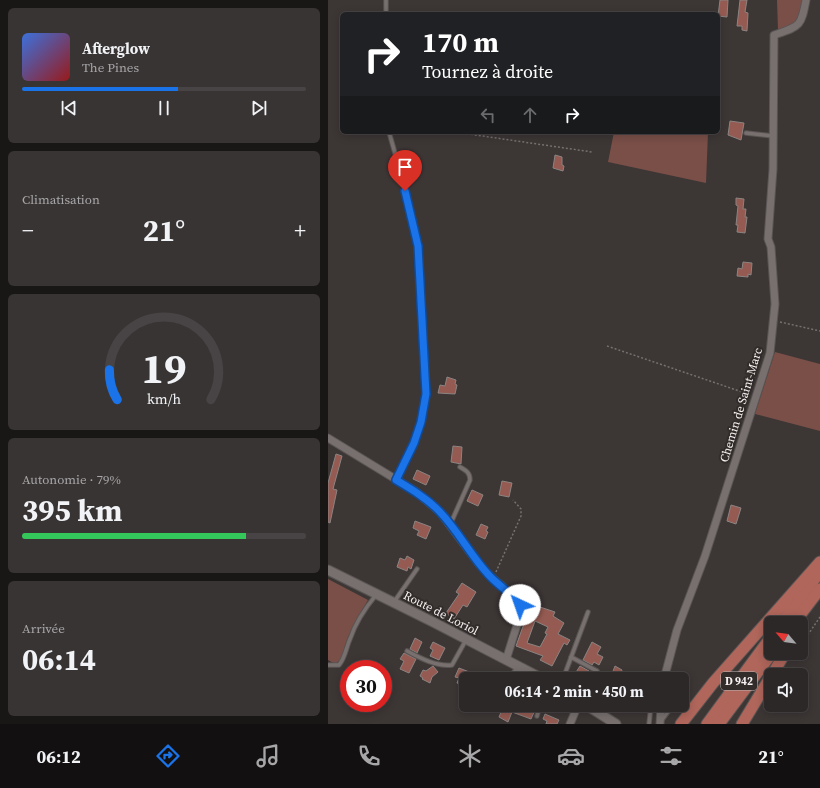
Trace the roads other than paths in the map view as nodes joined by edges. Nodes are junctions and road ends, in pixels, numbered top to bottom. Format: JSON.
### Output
{"nodes":[{"id":1,"x":386,"y":0,"type":"edge"},
{"id":2,"x":806,"y":0,"type":"edge"},
{"id":3,"x":386,"y":12,"type":"edge"},
{"id":4,"x":746,"y":133,"type":"dead end"},
{"id":5,"x":390,"y":134,"type":"edge"},
{"id":6,"x":773,"y":136,"type":"junction"},
{"id":7,"x":328,"y":438,"type":"edge"},
{"id":8,"x":460,"y":467,"type":"dead end"},
{"id":9,"x":396,"y":480,"type":"junction"},
{"id":10,"x":450,"y":525,"type":"junction"},
{"id":11,"x":820,"y":562,"type":"edge"},
{"id":12,"x":417,"y":569,"type":"dead end"},
{"id":13,"x":328,"y":570,"type":"edge"},
{"id":14,"x":820,"y":572,"type":"edge"},
{"id":15,"x":820,"y":589,"type":"edge"},
{"id":16,"x":377,"y":594,"type":"junction"},
{"id":17,"x":820,"y":597,"type":"edge"},
{"id":18,"x":394,"y":603,"type":"junction"},
{"id":19,"x":588,"y":612,"type":"dead end"},
{"id":20,"x":786,"y":616,"type":"edge"},
{"id":21,"x":799,"y":616,"type":"edge"},
{"id":22,"x":808,"y":616,"type":"edge"},
{"id":23,"x":467,"y":639,"type":"junction"},
{"id":24,"x":764,"y":647,"type":"edge"},
{"id":25,"x":407,"y":651,"type":"dead end"},
{"id":26,"x":571,"y":657,"type":"junction"},
{"id":27,"x":506,"y":660,"type":"junction"},
{"id":28,"x":767,"y":660,"type":"edge"},
{"id":29,"x":328,"y":665,"type":"edge"},
{"id":30,"x":518,"y":666,"type":"junction"},
{"id":31,"x":513,"y":672,"type":"edge"},
{"id":32,"x":529,"y":672,"type":"edge"},
{"id":33,"x":566,"y":672,"type":"edge"},
{"id":34,"x":596,"y":672,"type":"edge"},
{"id":35,"x":666,"y":672,"type":"edge"},
{"id":36,"x":764,"y":688,"type":"edge"},
{"id":37,"x":538,"y":712,"type":"edge"},
{"id":38,"x":575,"y":712,"type":"edge"},
{"id":39,"x":597,"y":712,"type":"edge"},
{"id":40,"x":650,"y":712,"type":"edge"},
{"id":41,"x":661,"y":712,"type":"edge"},
{"id":42,"x":668,"y":712,"type":"edge"},
{"id":43,"x":537,"y":716,"type":"dead end"},
{"id":44,"x":570,"y":724,"type":"edge"},
{"id":45,"x":616,"y":724,"type":"edge"},
{"id":46,"x":649,"y":724,"type":"edge"},
{"id":47,"x":660,"y":724,"type":"edge"},
{"id":48,"x":681,"y":724,"type":"edge"},
{"id":49,"x":707,"y":724,"type":"edge"},
{"id":50,"x":719,"y":724,"type":"edge"},
{"id":51,"x":742,"y":724,"type":"edge"}],
"edges":[{"from":1,"to":3,"type":"lane"},
{"from":2,"to":6,"type":"street","name":"Chemin de Saint-Marc"},
{"from":4,"to":6,"type":"lane"},
{"from":5,"to":9,"type":"lane"},
{"from":6,"to":35,"type":"street","name":"Chemin de Saint-Marc"},
{"from":7,"to":9,"type":"street"},
{"from":8,"to":10,"type":"lane"},
{"from":9,"to":10,"type":"street"},
{"from":10,"to":27,"type":"street"},
{"from":11,"to":48,"type":"highway","number":"D 942"},
{"from":12,"to":18,"type":"lane"},
{"from":13,"to":16,"type":"street","name":"Route de Loriol"},
{"from":14,"to":20,"type":"highway"},
{"from":15,"to":21,"type":"highway"},
{"from":16,"to":18,"type":"street","name":"Route de Loriol"},
{"from":16,"to":29,"type":"lane"},
{"from":17,"to":22,"type":"highway"},
{"from":18,"to":23,"type":"street","name":"Route de Loriol"},
{"from":19,"to":26,"type":"lane"},
{"from":23,"to":25,"type":"lane"},
{"from":23,"to":27,"type":"street","name":"Route de Loriol"},
{"from":24,"to":49,"type":"highway","number":"D 942"},
{"from":26,"to":33,"type":"lane"},
{"from":26,"to":34,"type":"lane"},
{"from":27,"to":30,"type":"street","name":"Route de Loriol"},
{"from":28,"to":50,"type":"highway","number":"D 942"},
{"from":30,"to":31,"type":"lane"},
{"from":30,"to":32,"type":"street","name":"Route de Loriol"},
{"from":36,"to":51,"type":"highway","number":"D 942"},
{"from":37,"to":43,"type":"lane"},
{"from":38,"to":44,"type":"street"},
{"from":39,"to":45,"type":"street"},
{"from":40,"to":46,"type":"lane"},
{"from":41,"to":47,"type":"street"},
{"from":42,"to":47,"type":"lane"}]}
